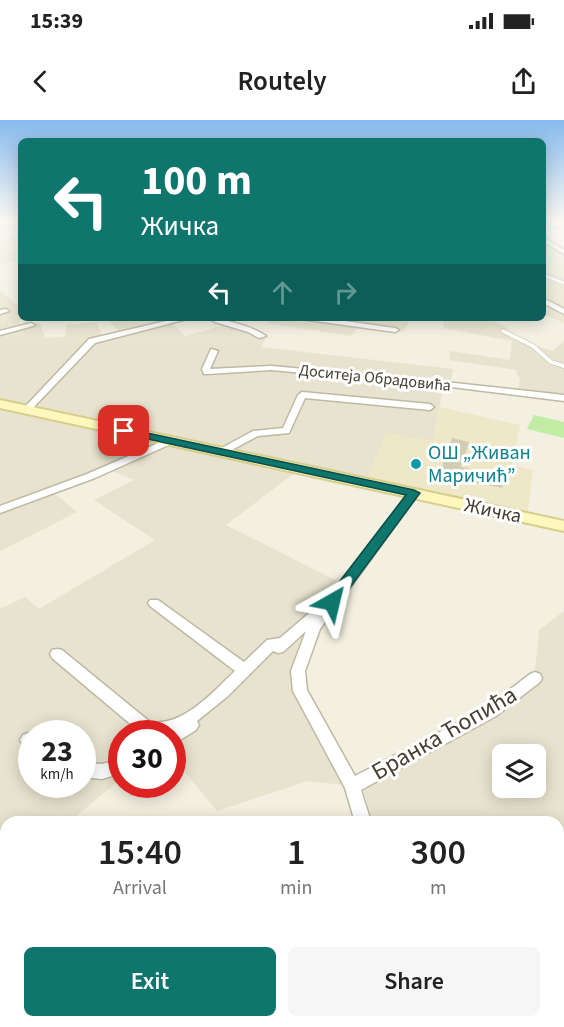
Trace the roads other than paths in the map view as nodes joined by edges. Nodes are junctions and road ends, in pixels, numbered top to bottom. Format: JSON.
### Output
{"nodes":[{"id":1,"x":546,"y":275,"type":"edge"},
{"id":2,"x":564,"y":283,"type":"edge"},
{"id":3,"x":546,"y":302,"type":"edge"},
{"id":4,"x":564,"y":312,"type":"edge"},
{"id":5,"x":175,"y":321,"type":"edge"},
{"id":6,"x":217,"y":321,"type":"edge"},
{"id":7,"x":330,"y":321,"type":"edge"},
{"id":8,"x":31,"y":325,"type":"dead end"},
{"id":9,"x":395,"y":330,"type":"dead end"},
{"id":10,"x":503,"y":331,"type":"dead end"},
{"id":11,"x":0,"y":333,"type":"edge"},
{"id":12,"x":262,"y":336,"type":"dead end"},
{"id":13,"x":214,"y":351,"type":"dead end"},
{"id":14,"x":564,"y":366,"type":"edge"},
{"id":15,"x":564,"y":398,"type":"edge"},
{"id":16,"x":0,"y":404,"type":"edge"},
{"id":17,"x":430,"y":407,"type":"dead end"},
{"id":18,"x":26,"y":410,"type":"junction"},
{"id":19,"x":170,"y":441,"type":"junction"},
{"id":20,"x":221,"y":452,"type":"junction"},
{"id":21,"x":414,"y":493,"type":"junction"},
{"id":22,"x":1,"y":508,"type":"edge"},
{"id":23,"x":564,"y":526,"type":"edge"},
{"id":24,"x":332,"y":602,"type":"junction"},
{"id":25,"x":154,"y":603,"type":"dead end"},
{"id":26,"x":284,"y":643,"type":"junction"},
{"id":27,"x":57,"y":654,"type":"dead end"},
{"id":28,"x":244,"y":670,"type":"junction"},
{"id":29,"x":534,"y":678,"type":"dead end"},
{"id":30,"x":186,"y":728,"type":"edge"},
{"id":31,"x":352,"y":786,"type":"junction"},
{"id":32,"x":361,"y":816,"type":"edge"}],
"edges":[{"from":1,"to":2,"type":"lane"},
{"from":3,"to":4,"type":"street"},
{"from":5,"to":18,"type":"street"},
{"from":6,"to":12,"type":"street"},
{"from":7,"to":9,"type":"street"},
{"from":8,"to":11,"type":"street"},
{"from":10,"to":14,"type":"lane"},
{"from":13,"to":15,"type":"street","name":"Доситеја Обрадовића"},
{"from":16,"to":18,"type":"main road","name":"Жичка"},
{"from":17,"to":20,"type":"street"},
{"from":18,"to":19,"type":"main road","name":"Жичка"},
{"from":19,"to":20,"type":"main road","name":"Жичка"},
{"from":19,"to":22,"type":"street"},
{"from":20,"to":21,"type":"main road","name":"Жичка"},
{"from":21,"to":23,"type":"main road","name":"Жичка"},
{"from":21,"to":24,"type":"street"},
{"from":24,"to":26,"type":"street"},
{"from":24,"to":31,"type":"street"},
{"from":25,"to":28,"type":"street"},
{"from":26,"to":28,"type":"street"},
{"from":26,"to":30,"type":"street"},
{"from":27,"to":28,"type":"street"},
{"from":29,"to":31,"type":"street","name":"Бранка Ћопића"},
{"from":31,"to":32,"type":"street"}]}
